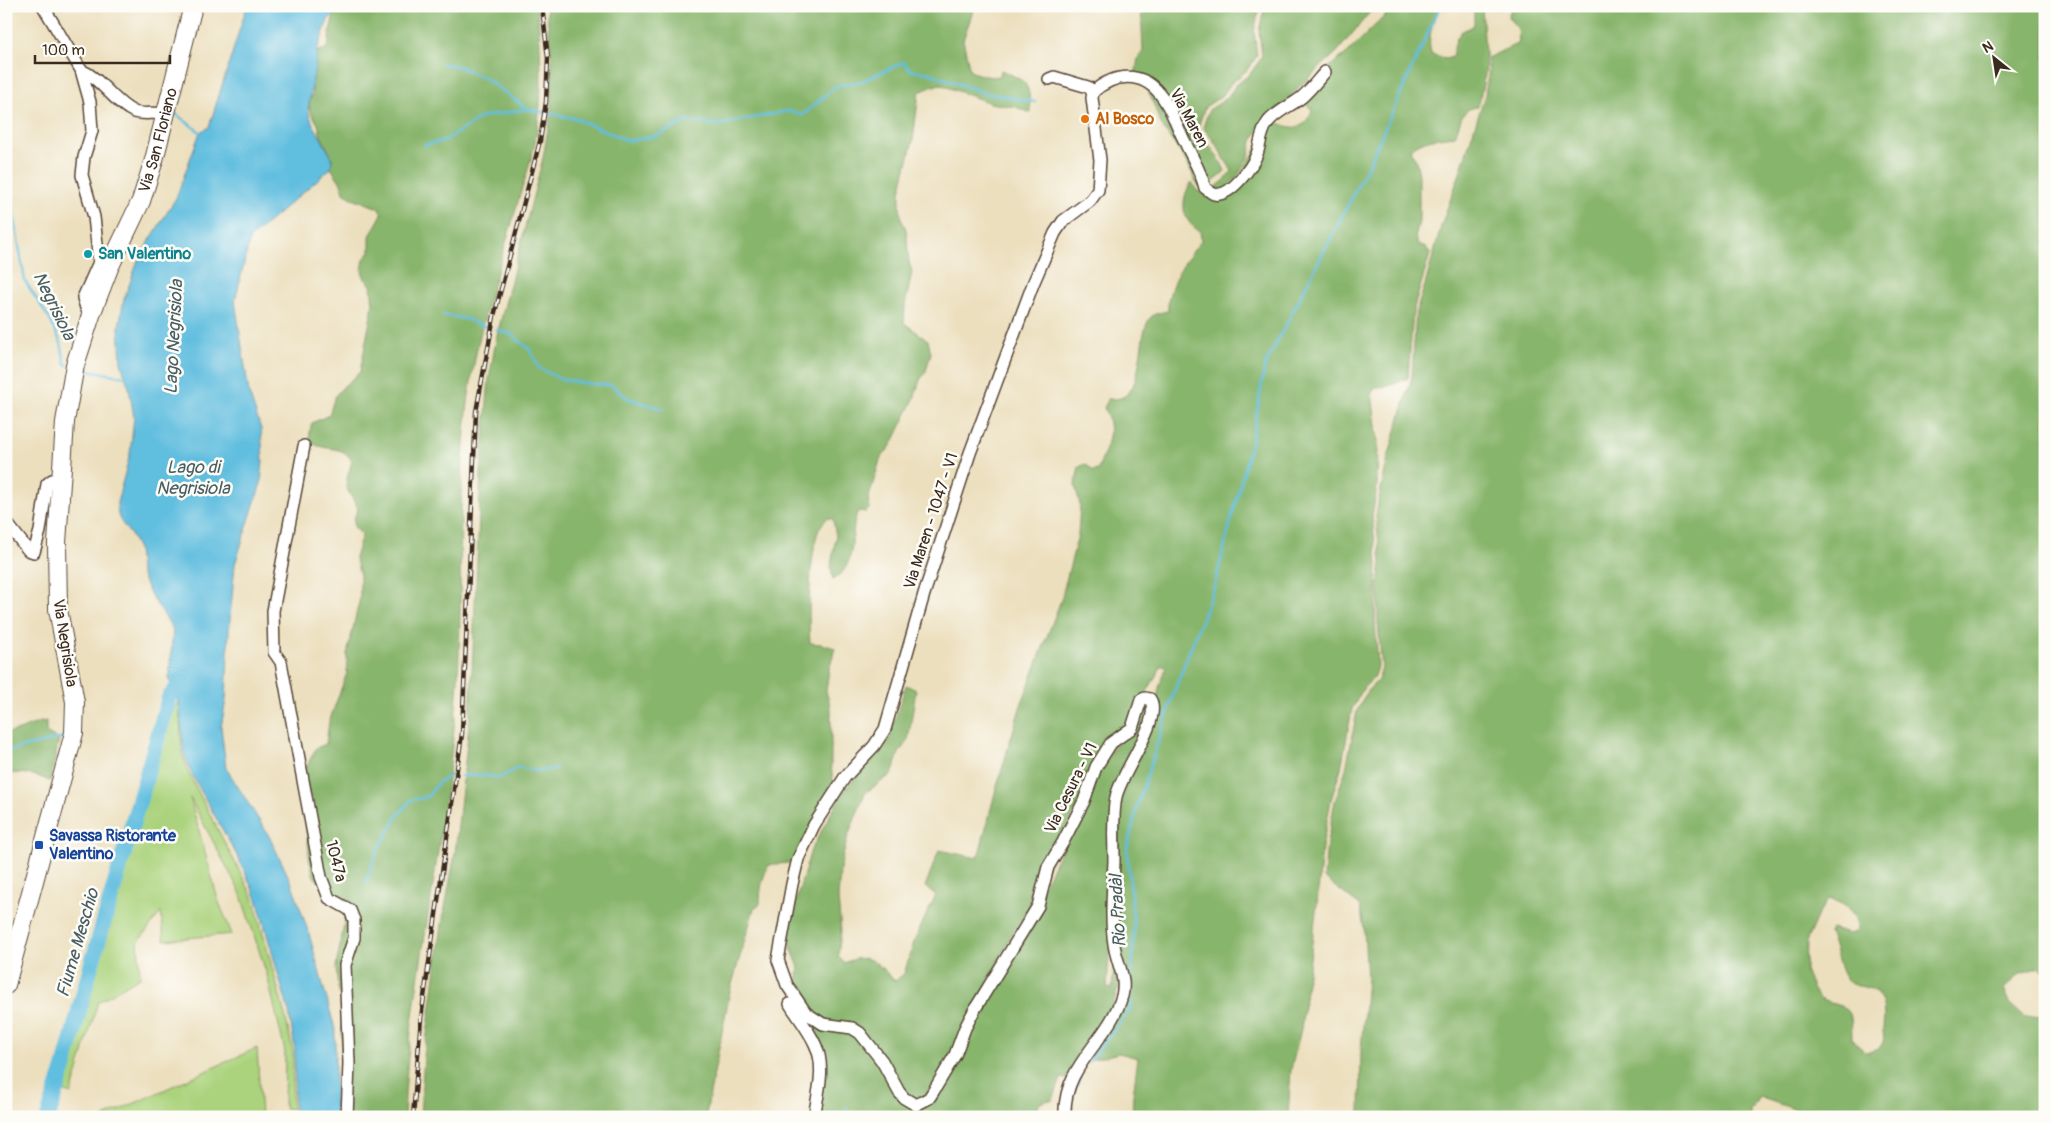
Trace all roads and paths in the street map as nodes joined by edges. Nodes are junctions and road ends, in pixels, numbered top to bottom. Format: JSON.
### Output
{"nodes":[{"id":1,"x":43,"y":6,"type":"edge"},
{"id":2,"x":193,"y":6,"type":"edge"},
{"id":3,"x":81,"y":70,"type":"junction"},
{"id":4,"x":1326,"y":72,"type":"dead end"},
{"id":5,"x":1049,"y":79,"type":"dead end"},
{"id":6,"x":1093,"y":92,"type":"junction"},
{"id":7,"x":165,"y":114,"type":"junction"},
{"id":8,"x":109,"y":268,"type":"joint"},
{"id":9,"x":92,"y":312,"type":"junction"},
{"id":10,"x":304,"y":446,"type":"dead end"},
{"id":11,"x":61,"y":479,"type":"junction"},
{"id":12,"x":6,"y":522,"type":"edge"},
{"id":13,"x":6,"y":985,"type":"edge"},
{"id":14,"x":791,"y":992,"type":"junction"},
{"id":15,"x":347,"y":1117,"type":"edge"},
{"id":16,"x":814,"y":1117,"type":"edge"},
{"id":17,"x":1065,"y":1117,"type":"edge"}],
"edges":[{"from":1,"to":3,"type":"street"},
{"from":2,"to":7,"type":"main road","name":"Via San Floriano"},
{"from":3,"to":7,"type":"street"},
{"from":3,"to":9,"type":"street"},
{"from":4,"to":6,"type":"street","name":"Via Maren"},
{"from":5,"to":6,"type":"street"},
{"from":6,"to":14,"type":"street","name":"Via Maren - 1047 - V1"},
{"from":7,"to":8,"type":"main road","name":"Via San Floriano"},
{"from":8,"to":9,"type":"main road","name":"Via Negrisiola"},
{"from":9,"to":11,"type":"main road","name":"Via Negrisiola"},
{"from":10,"to":15,"type":"street","name":"1047a"},
{"from":11,"to":12,"type":"street"},
{"from":11,"to":13,"type":"main road","name":"Via Negrisiola"},
{"from":14,"to":16,"type":"street"},
{"from":14,"to":17,"type":"street","name":"Via Cesura - V1"}]}
